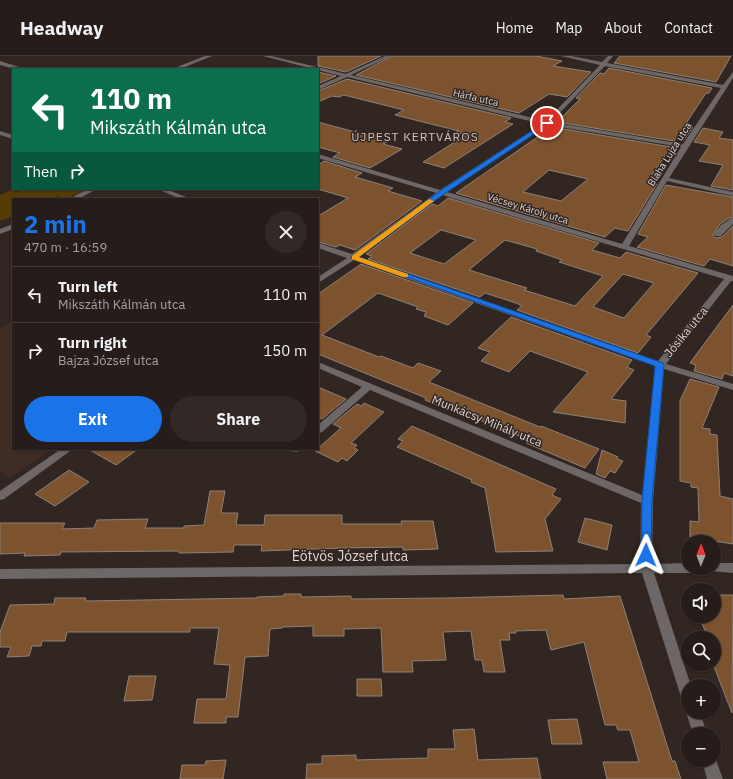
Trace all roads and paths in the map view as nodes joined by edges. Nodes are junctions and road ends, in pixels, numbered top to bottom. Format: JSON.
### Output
{"nodes":[{"id":1,"x":210,"y":56,"type":"edge"},
{"id":2,"x":265,"y":56,"type":"edge"},
{"id":3,"x":389,"y":56,"type":"edge"},
{"id":4,"x":564,"y":56,"type":"edge"},
{"id":5,"x":611,"y":56,"type":"edge"},
{"id":6,"x":0,"y":63,"type":"edge"},
{"id":7,"x":604,"y":64,"type":"junction"},
{"id":8,"x":17,"y":68,"type":"edge"},
{"id":9,"x":178,"y":68,"type":"edge"},
{"id":10,"x":316,"y":68,"type":"edge"},
{"id":11,"x":319,"y":69,"type":"edge"},
{"id":12,"x":733,"y":74,"type":"edge"},
{"id":13,"x":346,"y":75,"type":"junction"},
{"id":14,"x":724,"y":87,"type":"junction"},
{"id":15,"x":319,"y":88,"type":"edge"},
{"id":16,"x":547,"y":123,"type":"junction"},
{"id":17,"x":0,"y":133,"type":"edge"},
{"id":18,"x":12,"y":137,"type":"edge"},
{"id":19,"x":685,"y":146,"type":"junction"},
{"id":20,"x":319,"y":156,"type":"edge"},
{"id":21,"x":666,"y":179,"type":"junction"},
{"id":22,"x":92,"y":190,"type":"edge"},
{"id":23,"x":163,"y":190,"type":"edge"},
{"id":24,"x":442,"y":192,"type":"junction"},
{"id":25,"x":733,"y":194,"type":"edge"},
{"id":26,"x":74,"y":198,"type":"edge"},
{"id":27,"x":185,"y":198,"type":"edge"},
{"id":28,"x":733,"y":221,"type":"edge"},
{"id":29,"x":12,"y":226,"type":"edge"},
{"id":30,"x":1,"y":230,"type":"edge"},
{"id":31,"x":12,"y":234,"type":"edge"},
{"id":32,"x":718,"y":234,"type":"dead end"},
{"id":33,"x":319,"y":245,"type":"edge"},
{"id":34,"x":624,"y":247,"type":"junction"},
{"id":35,"x":354,"y":257,"type":"junction"},
{"id":36,"x":731,"y":278,"type":"edge"},
{"id":37,"x":319,"y":280,"type":"edge"},
{"id":38,"x":660,"y":365,"type":"junction"},
{"id":39,"x":321,"y":370,"type":"edge"},
{"id":40,"x":369,"y":386,"type":"junction"},
{"id":41,"x":733,"y":388,"type":"edge"},
{"id":42,"x":319,"y":429,"type":"edge"},
{"id":43,"x":67,"y":450,"type":"edge"},
{"id":44,"x":0,"y":496,"type":"edge"},
{"id":45,"x":647,"y":501,"type":"junction"},
{"id":46,"x":646,"y":568,"type":"junction"},
{"id":47,"x":681,"y":568,"type":"edge"},
{"id":48,"x":721,"y":568,"type":"edge"},
{"id":49,"x":733,"y":568,"type":"edge"},
{"id":50,"x":0,"y":574,"type":"edge"},
{"id":51,"x":682,"y":679,"type":"edge"},
{"id":52,"x":711,"y":767,"type":"edge"},
{"id":53,"x":715,"y":779,"type":"edge"}],
"edges":[{"from":1,"to":9,"type":"street"},
{"from":2,"to":10,"type":"street","name":"Hárfa utca"},
{"from":3,"to":13,"type":"street"},
{"from":4,"to":7,"type":"street"},
{"from":5,"to":7,"type":"street"},
{"from":6,"to":8,"type":"street"},
{"from":7,"to":14,"type":"street"},
{"from":7,"to":16,"type":"street"},
{"from":11,"to":13,"type":"street","name":"Hárfa utca"},
{"from":12,"to":14,"type":"street","name":"Blaha Lujza utca"},
{"from":13,"to":15,"type":"street"},
{"from":13,"to":16,"type":"street","name":"Hárfa utca"},
{"from":14,"to":19,"type":"street","name":"Blaha Lujza utca"},
{"from":16,"to":19,"type":"street","name":"Hárfa utca"},
{"from":16,"to":24,"type":"street"},
{"from":17,"to":18,"type":"street"},
{"from":19,"to":21,"type":"street","name":"Blaha Lujza utca"},
{"from":20,"to":24,"type":"street","name":"Vécsey Károly utca"},
{"from":21,"to":25,"type":"street"},
{"from":21,"to":34,"type":"street","name":"Blaha Lujza utca"},
{"from":22,"to":26,"type":"street"},
{"from":23,"to":27,"type":"street"},
{"from":24,"to":34,"type":"street","name":"Vécsey Károly utca"},
{"from":24,"to":35,"type":"street"},
{"from":28,"to":32,"type":"street"},
{"from":29,"to":30,"type":"street"},
{"from":30,"to":31,"type":"street"},
{"from":33,"to":35,"type":"street"},
{"from":34,"to":36,"type":"street","name":"Vécsey Károly utca"},
{"from":35,"to":37,"type":"street"},
{"from":35,"to":38,"type":"street"},
{"from":36,"to":38,"type":"street","name":"Jósika utca"},
{"from":38,"to":41,"type":"street"},
{"from":38,"to":45,"type":"street","name":"Jósika utca"},
{"from":39,"to":40,"type":"street","name":"Munkácsy Mihály utca"},
{"from":40,"to":42,"type":"street"},
{"from":40,"to":45,"type":"street","name":"Munkácsy Mihály utca"},
{"from":43,"to":44,"type":"street"},
{"from":45,"to":46,"type":"street","name":"Jósika utca"},
{"from":46,"to":47,"type":"street","name":"Eötvös József utca"},
{"from":46,"to":50,"type":"street","name":"Eötvös József utca"},
{"from":46,"to":51,"type":"street","name":"Jósika utca"},
{"from":48,"to":49,"type":"street"},
{"from":52,"to":53,"type":"street"}]}
